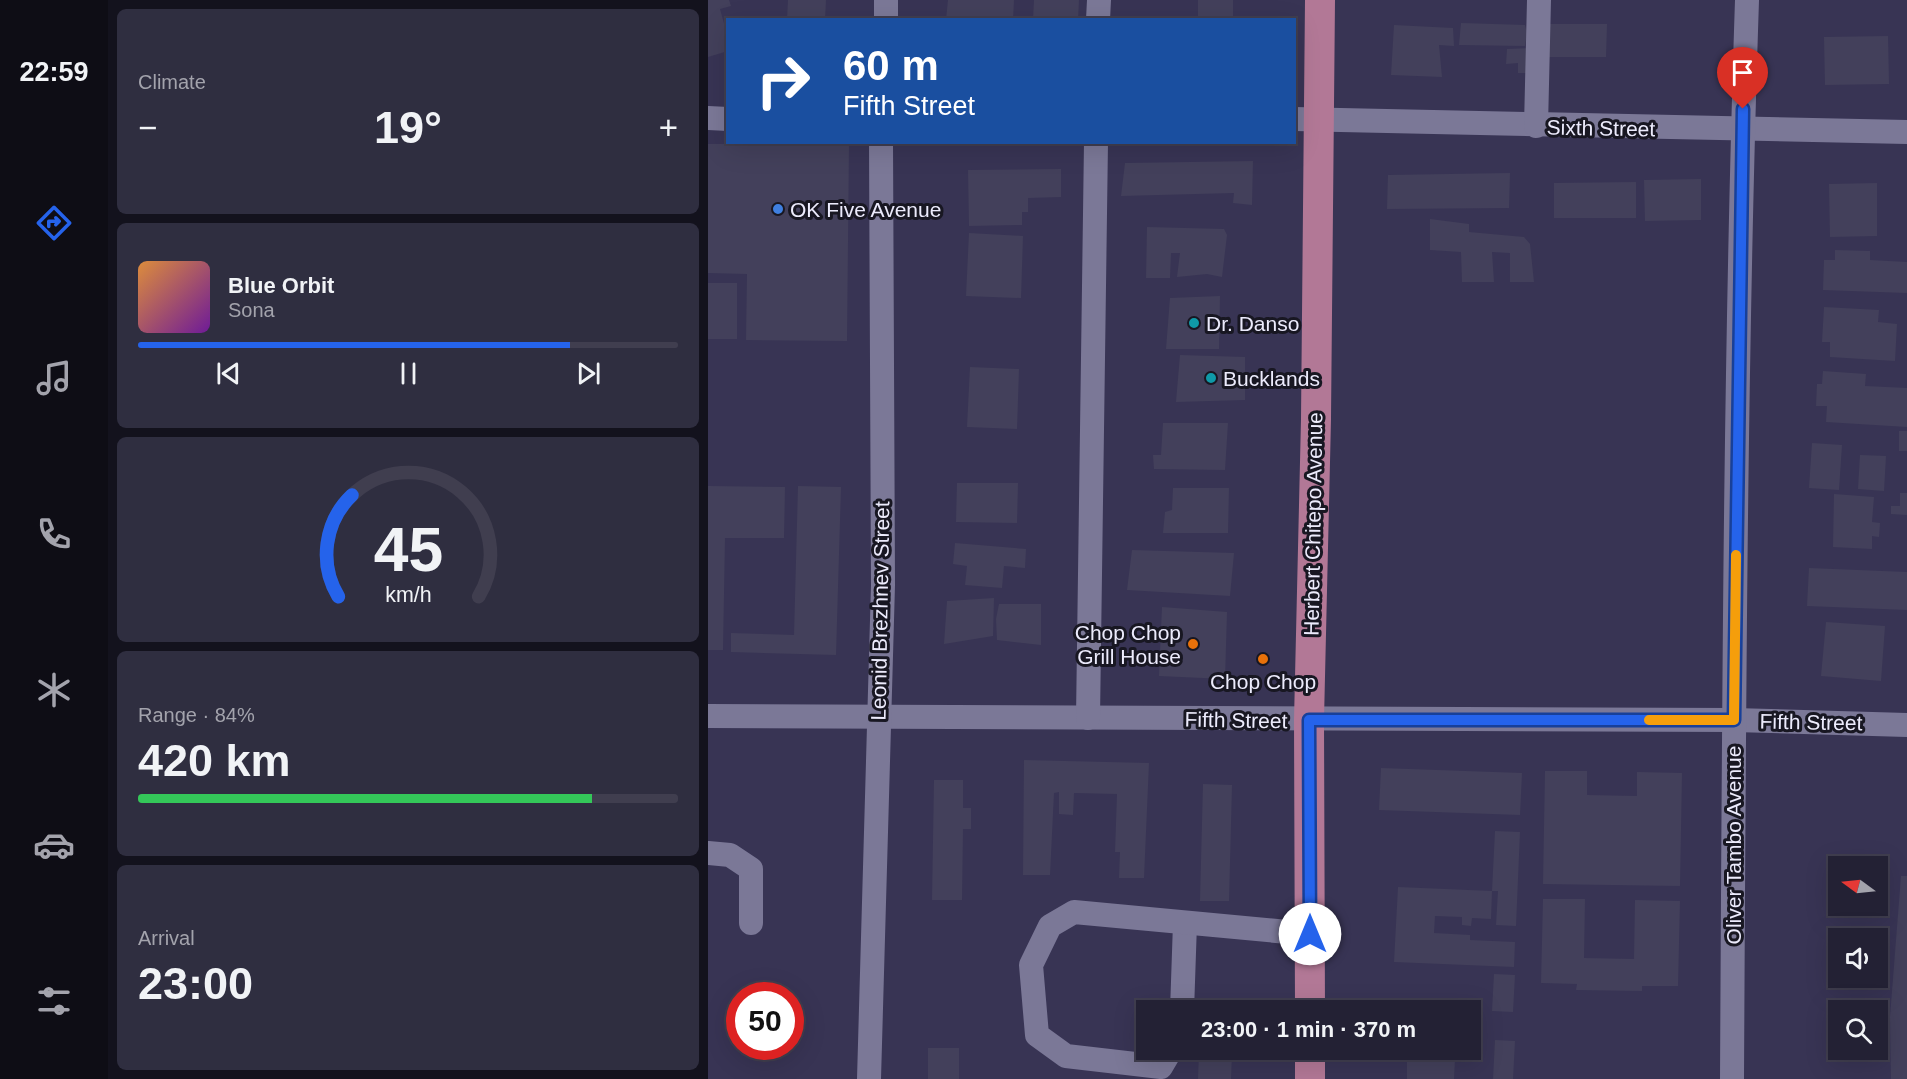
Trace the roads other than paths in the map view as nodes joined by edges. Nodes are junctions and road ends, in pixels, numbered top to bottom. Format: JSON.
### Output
{"nodes":[{"id":1,"x":886,"y":0,"type":"edge"},
{"id":2,"x":1099,"y":0,"type":"edge"},
{"id":3,"x":1320,"y":0,"type":"edge"},
{"id":4,"x":1539,"y":0,"type":"edge"},
{"id":5,"x":1747,"y":0,"type":"edge"},
{"id":6,"x":885,"y":18,"type":"edge"},
{"id":7,"x":1098,"y":18,"type":"edge"},
{"id":8,"x":708,"y":118,"type":"edge"},
{"id":9,"x":726,"y":119,"type":"edge"},
{"id":10,"x":1307,"y":119,"type":"edge"},
{"id":11,"x":1536,"y":126,"type":"junction"},
{"id":12,"x":1743,"y":130,"type":"junction"},
{"id":13,"x":1907,"y":132,"type":"edge"},
{"id":14,"x":881,"y":144,"type":"edge"},
{"id":15,"x":1096,"y":144,"type":"edge"},
{"id":16,"x":708,"y":716,"type":"edge"},
{"id":17,"x":878,"y":717,"type":"junction"},
{"id":18,"x":1088,"y":718,"type":"junction"},
{"id":19,"x":1309,"y":720,"type":"junction"},
{"id":20,"x":1734,"y":720,"type":"junction"},
{"id":21,"x":1907,"y":725,"type":"edge"},
{"id":22,"x":708,"y":854,"type":"edge"},
{"id":23,"x":1185,"y":922,"type":"junction"},
{"id":24,"x":751,"y":923,"type":"dead end"},
{"id":25,"x":1310,"y":934,"type":"junction"},
{"id":26,"x":1182,"y":1000,"type":"edge"},
{"id":27,"x":1310,"y":1000,"type":"edge"},
{"id":28,"x":1165,"y":1060,"type":"edge"},
{"id":29,"x":1310,"y":1060,"type":"edge"},
{"id":30,"x":869,"y":1079,"type":"edge"},
{"id":31,"x":1310,"y":1079,"type":"edge"},
{"id":32,"x":1732,"y":1079,"type":"edge"}],
"edges":[{"from":1,"to":6,"type":"street"},
{"from":2,"to":7,"type":"street"},
{"from":3,"to":10,"type":"main road","name":"Herbert Chitepo Avenue"},
{"from":4,"to":11,"type":"street"},
{"from":5,"to":12,"type":"street","name":"Oliver Tambo Avenue"},
{"from":8,"to":9,"type":"street"},
{"from":10,"to":11,"type":"street","name":"Sixth Street"},
{"from":10,"to":19,"type":"main road","name":"Herbert Chitepo Avenue"},
{"from":11,"to":12,"type":"street","name":"Sixth Street"},
{"from":12,"to":13,"type":"street","name":"Sixth Street"},
{"from":12,"to":20,"type":"street","name":"Oliver Tambo Avenue"},
{"from":14,"to":17,"type":"street","name":"Leonid Brezhnev Street"},
{"from":15,"to":18,"type":"street"},
{"from":16,"to":17,"type":"street","name":"Fifth Street"},
{"from":17,"to":18,"type":"street","name":"Fifth Street"},
{"from":17,"to":30,"type":"street","name":"Leonid Brezhnev Street"},
{"from":18,"to":19,"type":"street","name":"Fifth Street"},
{"from":19,"to":20,"type":"street","name":"Fifth Street"},
{"from":19,"to":25,"type":"main road","name":"Herbert Chitepo Avenue"},
{"from":20,"to":21,"type":"street","name":"Fifth Street"},
{"from":20,"to":32,"type":"street","name":"Oliver Tambo Avenue"},
{"from":22,"to":24,"type":"street"},
{"from":23,"to":25,"type":"street"},
{"from":23,"to":26,"type":"street"},
{"from":23,"to":28,"type":"street"},
{"from":25,"to":27,"type":"main road","name":"Herbert Chitepo Avenue"},
{"from":29,"to":31,"type":"main road"}]}
